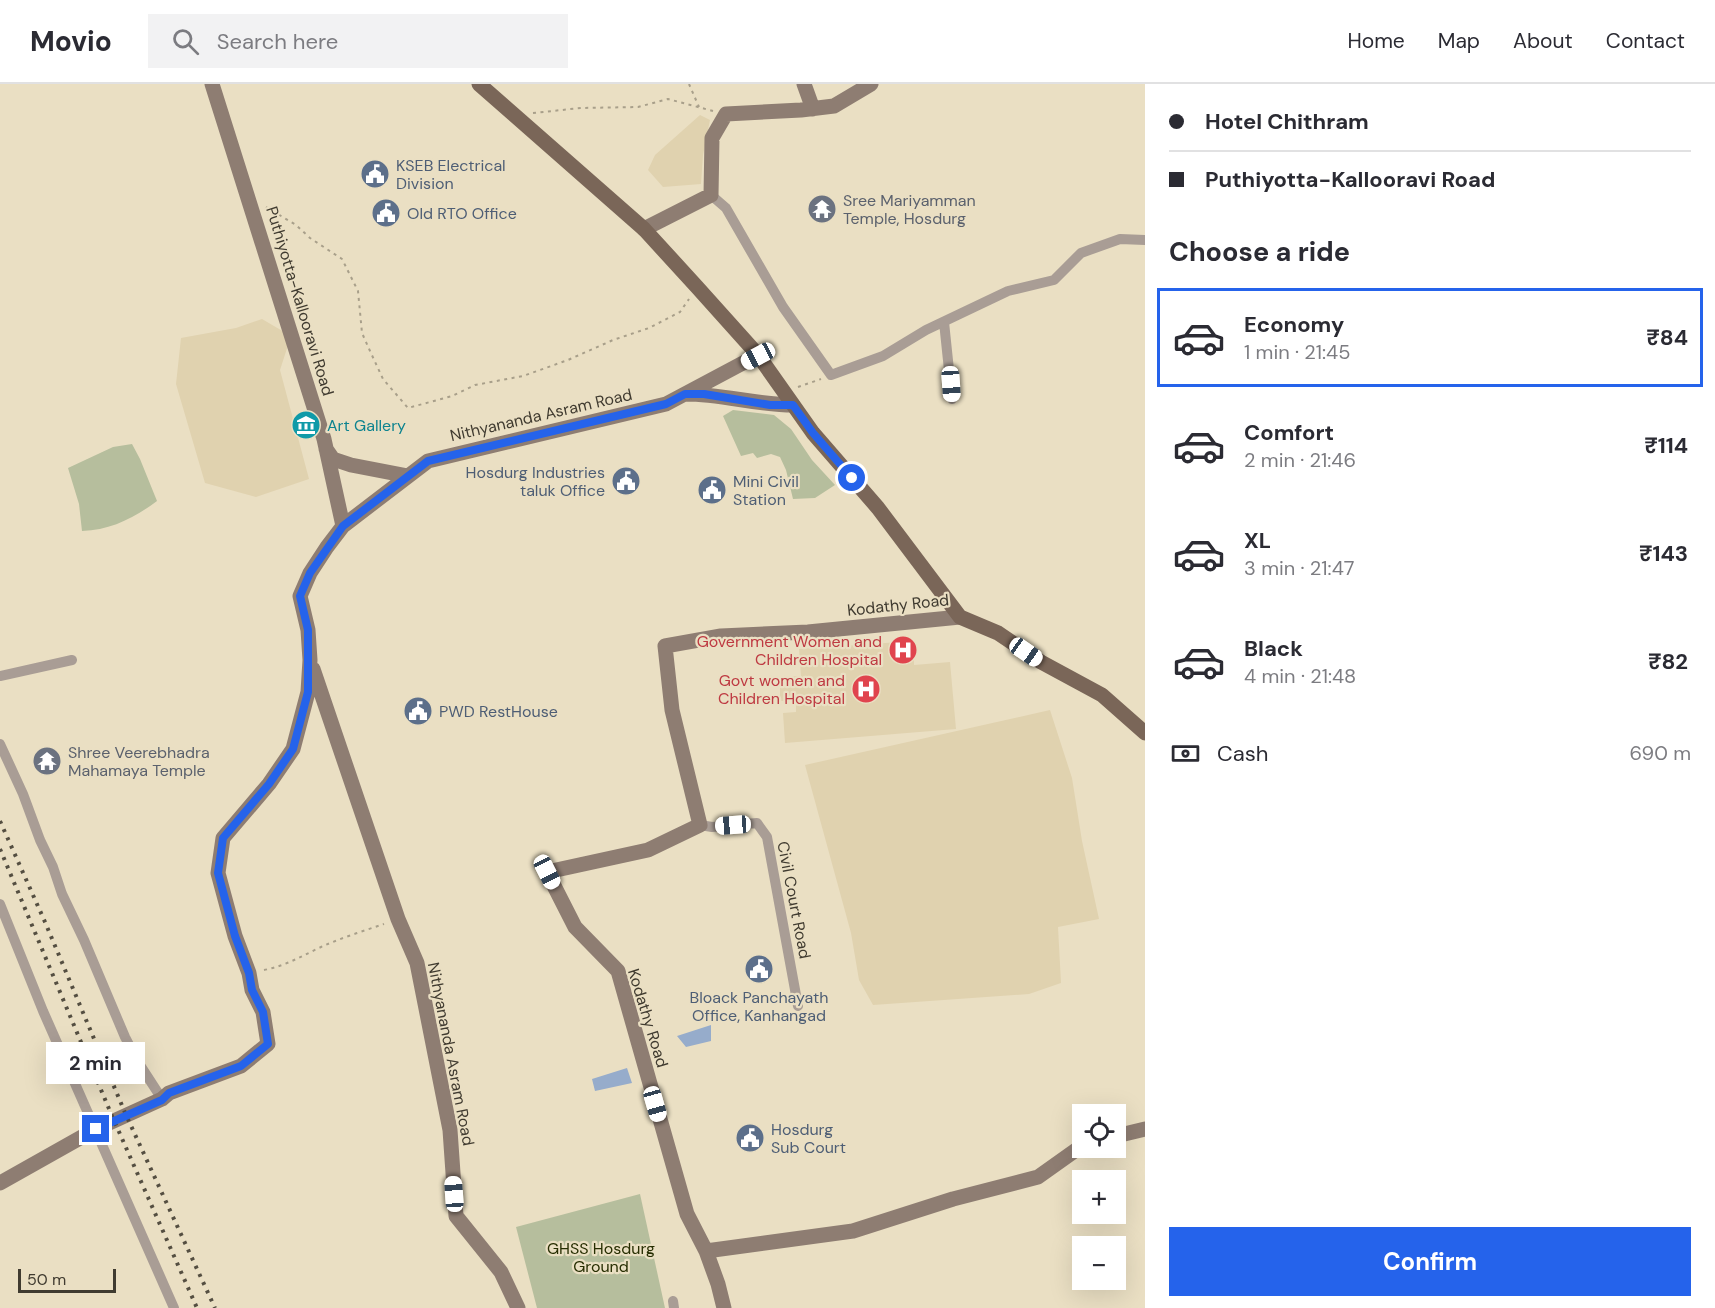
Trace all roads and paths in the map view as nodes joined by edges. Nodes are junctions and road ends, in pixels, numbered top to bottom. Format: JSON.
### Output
{"nodes":[{"id":1,"x":212,"y":84,"type":"edge"},
{"id":2,"x":479,"y":84,"type":"edge"},
{"id":3,"x":689,"y":84,"type":"edge"},
{"id":4,"x":804,"y":84,"type":"edge"},
{"id":5,"x":871,"y":84,"type":"edge"},
{"id":6,"x":699,"y":107,"type":"junction"},
{"id":7,"x":813,"y":109,"type":"junction"},
{"id":8,"x":512,"y":114,"type":"junction"},
{"id":9,"x":726,"y":114,"type":"junction"},
{"id":10,"x":711,"y":195,"type":"junction"},
{"id":11,"x":248,"y":196,"type":"junction"},
{"id":12,"x":644,"y":229,"type":"junction"},
{"id":13,"x":1145,"y":240,"type":"edge"},
{"id":14,"x":697,"y":287,"type":"junction"},
{"id":15,"x":944,"y":322,"type":"junction"},
{"id":16,"x":758,"y":356,"type":"junction"},
{"id":17,"x":831,"y":375,"type":"junction"},
{"id":18,"x":685,"y":394,"type":"junction"},
{"id":19,"x":789,"y":399,"type":"junction"},
{"id":20,"x":952,"y":399,"type":"dead end"},
{"id":21,"x":326,"y":449,"type":"junction"},
{"id":22,"x":408,"y":476,"type":"junction"},
{"id":23,"x":343,"y":526,"type":"junction"},
{"id":24,"x":960,"y":617,"type":"junction"},
{"id":25,"x":72,"y":660,"type":"dead end"},
{"id":26,"x":310,"y":660,"type":"junction"},
{"id":27,"x":0,"y":676,"type":"edge"},
{"id":28,"x":1145,"y":733,"type":"edge"},
{"id":29,"x":0,"y":744,"type":"edge"},
{"id":30,"x":700,"y":825,"type":"junction"},
{"id":31,"x":0,"y":904,"type":"edge"},
{"id":32,"x":398,"y":918,"type":"junction"},
{"id":33,"x":249,"y":973,"type":"junction"},
{"id":34,"x":798,"y":1006,"type":"dead end"},
{"id":35,"x":162,"y":1100,"type":"junction"},
{"id":36,"x":96,"y":1129,"type":"junction"},
{"id":37,"x":1145,"y":1129,"type":"edge"},
{"id":38,"x":1126,"y":1134,"type":"edge"},
{"id":39,"x":1072,"y":1153,"type":"edge"},
{"id":40,"x":0,"y":1183,"type":"edge"},
{"id":41,"x":706,"y":1251,"type":"junction"},
{"id":42,"x":174,"y":1308,"type":"edge"},
{"id":43,"x":518,"y":1308,"type":"edge"},
{"id":44,"x":724,"y":1308,"type":"edge"}],
"edges":[{"from":1,"to":11,"type":"street","name":"Puthiyotta-Kallooravi Road"},
{"from":2,"to":8,"type":"main road"},
{"from":3,"to":6,"type":"path"},
{"from":4,"to":7,"type":"street"},
{"from":5,"to":7,"type":"street"},
{"from":6,"to":8,"type":"path"},
{"from":6,"to":9,"type":"path"},
{"from":7,"to":9,"type":"street"},
{"from":8,"to":12,"type":"main road"},
{"from":9,"to":10,"type":"street"},
{"from":10,"to":12,"type":"street"},
{"from":10,"to":17,"type":"street"},
{"from":11,"to":14,"type":"path"},
{"from":11,"to":21,"type":"street","name":"Puthiyotta-Kallooravi Road"},
{"from":12,"to":14,"type":"main road"},
{"from":13,"to":15,"type":"street"},
{"from":14,"to":16,"type":"main road"},
{"from":15,"to":17,"type":"street"},
{"from":15,"to":20,"type":"street"},
{"from":16,"to":18,"type":"street","name":"Nithyananda Asram Road"},
{"from":16,"to":19,"type":"main road"},
{"from":17,"to":19,"type":"path"},
{"from":18,"to":19,"type":"street"},
{"from":18,"to":22,"type":"street","name":"Nithyananda Asram Road"},
{"from":19,"to":24,"type":"main road"},
{"from":21,"to":22,"type":"street"},
{"from":21,"to":23,"type":"street","name":"Puthiyotta-Kallooravi Road"},
{"from":22,"to":23,"type":"street","name":"Nithyananda Asram Road"},
{"from":23,"to":26,"type":"street"},
{"from":24,"to":28,"type":"main road"},
{"from":24,"to":30,"type":"street","name":"Kodathy Road"},
{"from":25,"to":27,"type":"street"},
{"from":26,"to":32,"type":"street","name":"Nithyananda Asram Road"},
{"from":26,"to":33,"type":"street"},
{"from":29,"to":35,"type":"street"},
{"from":30,"to":34,"type":"street","name":"Civil Court Road"},
{"from":30,"to":41,"type":"street","name":"Kodathy Road"},
{"from":31,"to":36,"type":"street"},
{"from":32,"to":33,"type":"path"},
{"from":32,"to":43,"type":"street","name":"Nithyananda Asram Road"},
{"from":33,"to":35,"type":"street"},
{"from":35,"to":36,"type":"street"},
{"from":36,"to":40,"type":"street"},
{"from":36,"to":42,"type":"street"},
{"from":37,"to":38,"type":"street"},
{"from":39,"to":41,"type":"street"},
{"from":41,"to":44,"type":"street"}]}
